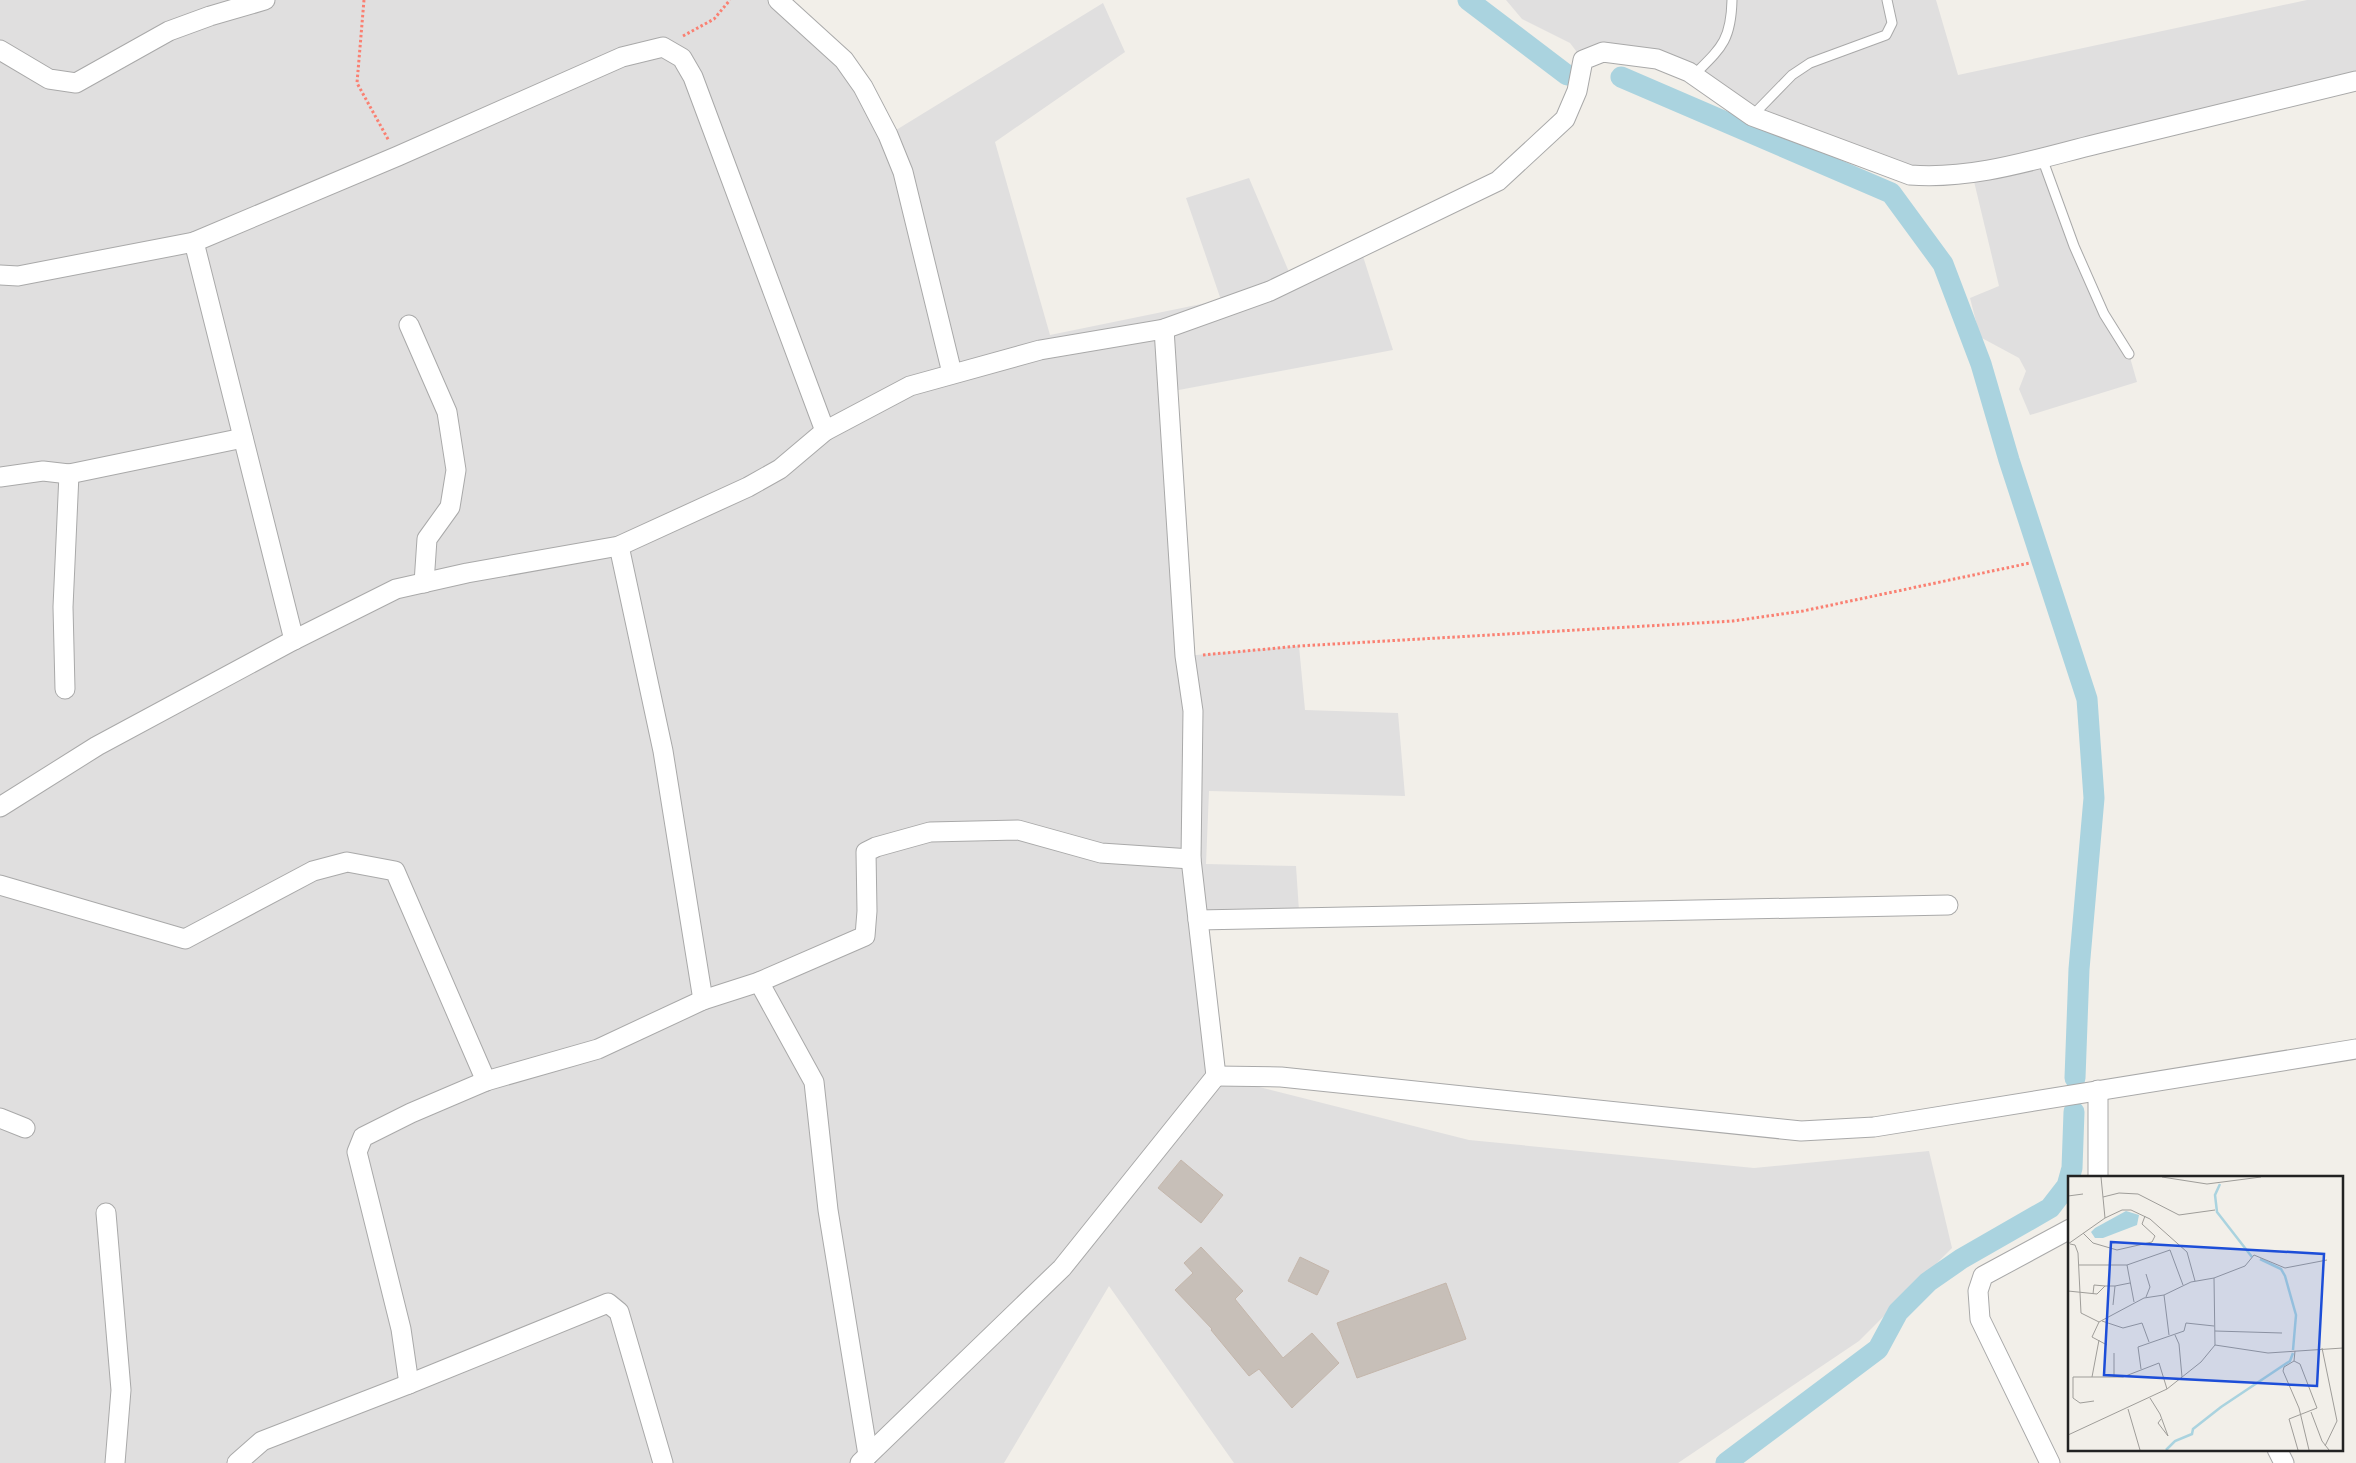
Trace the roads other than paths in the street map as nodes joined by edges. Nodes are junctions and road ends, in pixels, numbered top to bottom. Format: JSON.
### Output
{"nodes":[{"id":1,"x":265,"y":0,"type":"edge"},
{"id":2,"x":778,"y":0,"type":"edge"},
{"id":3,"x":1732,"y":0,"type":"edge"},
{"id":4,"x":1887,"y":0,"type":"edge"},
{"id":5,"x":0,"y":50,"type":"edge"},
{"id":6,"x":1694,"y":76,"type":"junction"},
{"id":7,"x":2356,"y":82,"type":"edge"},
{"id":8,"x":1752,"y":116,"type":"junction"},
{"id":9,"x":2042,"y":158,"type":"junction"},
{"id":10,"x":194,"y":242,"type":"junction"},
{"id":11,"x":0,"y":274,"type":"edge"},
{"id":12,"x":409,"y":325,"type":"dead end"},
{"id":13,"x":1164,"y":328,"type":"junction"},
{"id":14,"x":2129,"y":354,"type":"dead end"},
{"id":15,"x":952,"y":373,"type":"junction"},
{"id":16,"x":824,"y":431,"type":"junction"},
{"id":17,"x":243,"y":438,"type":"junction"},
{"id":18,"x":69,"y":474,"type":"junction"},
{"id":19,"x":0,"y":477,"type":"edge"},
{"id":20,"x":620,"y":546,"type":"junction"},
{"id":21,"x":424,"y":583,"type":"junction"},
{"id":22,"x":294,"y":640,"type":"junction"},
{"id":23,"x":65,"y":688,"type":"dead end"},
{"id":24,"x":0,"y":807,"type":"edge"},
{"id":25,"x":1191,"y":858,"type":"junction"},
{"id":26,"x":0,"y":885,"type":"edge"},
{"id":27,"x":1948,"y":905,"type":"dead end"},
{"id":28,"x":1198,"y":920,"type":"junction"},
{"id":29,"x":759,"y":982,"type":"junction"},
{"id":30,"x":704,"y":1000,"type":"junction"},
{"id":31,"x":2356,"y":1048,"type":"edge"},
{"id":32,"x":1216,"y":1076,"type":"junction"},
{"id":33,"x":486,"y":1081,"type":"junction"},
{"id":34,"x":2098,"y":1090,"type":"junction"},
{"id":35,"x":0,"y":1118,"type":"edge"},
{"id":36,"x":25,"y":1128,"type":"dead end"},
{"id":37,"x":2098,"y":1176,"type":"edge"},
{"id":38,"x":106,"y":1213,"type":"dead end"},
{"id":39,"x":2068,"y":1230,"type":"edge"},
{"id":40,"x":409,"y":1384,"type":"junction"},
{"id":41,"x":2278,"y":1450,"type":"edge"},
{"id":42,"x":864,"y":1459,"type":"edge"},
{"id":43,"x":115,"y":1463,"type":"edge"},
{"id":44,"x":237,"y":1463,"type":"edge"},
{"id":45,"x":663,"y":1463,"type":"edge"},
{"id":46,"x":2050,"y":1463,"type":"edge"},
{"id":47,"x":2284,"y":1463,"type":"edge"}],
"edges":[{"from":1,"to":5,"type":"street"},
{"from":2,"to":15,"type":"street"},
{"from":3,"to":6,"type":"lane"},
{"from":4,"to":8,"type":"lane"},
{"from":6,"to":8,"type":"street"},
{"from":6,"to":13,"type":"street"},
{"from":7,"to":9,"type":"street"},
{"from":8,"to":9,"type":"street"},
{"from":9,"to":14,"type":"lane"},
{"from":10,"to":11,"type":"street"},
{"from":10,"to":16,"type":"street"},
{"from":10,"to":17,"type":"street"},
{"from":12,"to":21,"type":"street"},
{"from":13,"to":15,"type":"street"},
{"from":13,"to":25,"type":"street"},
{"from":15,"to":16,"type":"street"},
{"from":16,"to":20,"type":"street"},
{"from":17,"to":18,"type":"street"},
{"from":17,"to":22,"type":"street"},
{"from":18,"to":19,"type":"street"},
{"from":18,"to":23,"type":"street"},
{"from":20,"to":21,"type":"street"},
{"from":20,"to":30,"type":"street"},
{"from":21,"to":22,"type":"street"},
{"from":22,"to":24,"type":"street"},
{"from":25,"to":28,"type":"street"},
{"from":25,"to":29,"type":"street"},
{"from":26,"to":33,"type":"street"},
{"from":27,"to":28,"type":"street"},
{"from":28,"to":32,"type":"street"},
{"from":29,"to":30,"type":"street"},
{"from":29,"to":42,"type":"street"},
{"from":30,"to":33,"type":"street"},
{"from":31,"to":34,"type":"street"},
{"from":32,"to":34,"type":"street"},
{"from":32,"to":42,"type":"street"},
{"from":33,"to":40,"type":"street"},
{"from":34,"to":37,"type":"street"},
{"from":35,"to":36,"type":"street"},
{"from":38,"to":43,"type":"street"},
{"from":39,"to":46,"type":"street"},
{"from":40,"to":44,"type":"street"},
{"from":40,"to":45,"type":"street"},
{"from":41,"to":47,"type":"street"}]}
